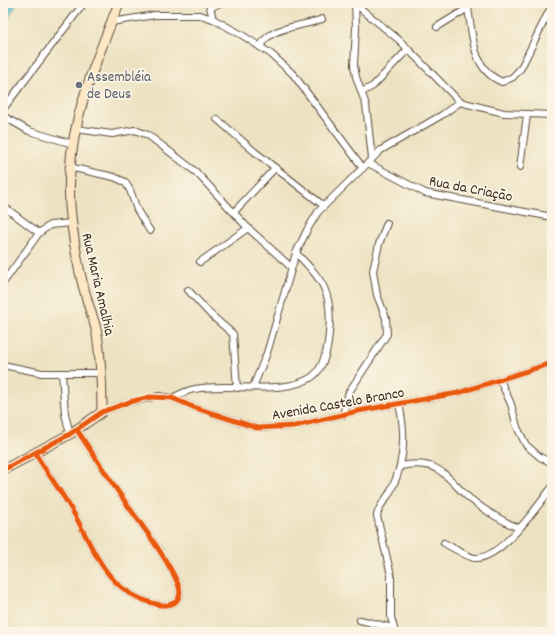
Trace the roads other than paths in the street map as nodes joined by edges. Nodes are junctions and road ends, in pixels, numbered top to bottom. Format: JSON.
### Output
{"nodes":[{"id":1,"x":84,"y":3,"type":"edge"},
{"id":2,"x":119,"y":3,"type":"edge"},
{"id":3,"x":220,"y":3,"type":"edge"},
{"id":4,"x":354,"y":3,"type":"edge"},
{"id":5,"x":468,"y":5,"type":"edge"},
{"id":6,"x":209,"y":6,"type":"edge"},
{"id":7,"x":552,"y":6,"type":"edge"},
{"id":8,"x":213,"y":19,"type":"junction"},
{"id":9,"x":322,"y":19,"type":"dead end"},
{"id":10,"x":111,"y":22,"type":"junction"},
{"id":11,"x":437,"y":27,"type":"dead end"},
{"id":12,"x":260,"y":47,"type":"junction"},
{"id":13,"x":408,"y":49,"type":"junction"},
{"id":14,"x":362,"y":92,"type":"junction"},
{"id":15,"x":460,"y":102,"type":"junction"},
{"id":16,"x":3,"y":109,"type":"edge"},
{"id":17,"x":527,"y":115,"type":"junction"},
{"id":18,"x":552,"y":115,"type":"edge"},
{"id":19,"x":3,"y":116,"type":"edge"},
{"id":20,"x":217,"y":119,"type":"dead end"},
{"id":21,"x":76,"y":129,"type":"junction"},
{"id":22,"x":73,"y":144,"type":"junction"},
{"id":23,"x":372,"y":158,"type":"junction"},
{"id":24,"x":365,"y":165,"type":"junction"},
{"id":25,"x":69,"y":167,"type":"junction"},
{"id":26,"x":520,"y":167,"type":"dead end"},
{"id":27,"x":275,"y":168,"type":"junction"},
{"id":28,"x":3,"y":206,"type":"edge"},
{"id":29,"x":324,"y":206,"type":"junction"},
{"id":30,"x":234,"y":212,"type":"junction"},
{"id":31,"x":552,"y":216,"type":"edge"},
{"id":32,"x":71,"y":223,"type":"junction"},
{"id":33,"x":387,"y":223,"type":"dead end"},
{"id":34,"x":248,"y":228,"type":"junction"},
{"id":35,"x":150,"y":231,"type":"dead end"},
{"id":36,"x":39,"y":233,"type":"junction"},
{"id":37,"x":296,"y":253,"type":"junction"},
{"id":38,"x":200,"y":262,"type":"dead end"},
{"id":39,"x":291,"y":267,"type":"junction"},
{"id":40,"x":3,"y":283,"type":"edge"},
{"id":41,"x":188,"y":290,"type":"dead end"},
{"id":42,"x":552,"y":363,"type":"edge"},
{"id":43,"x":3,"y":365,"type":"edge"},
{"id":44,"x":62,"y":373,"type":"junction"},
{"id":45,"x":102,"y":374,"type":"junction"},
{"id":46,"x":500,"y":380,"type":"junction"},
{"id":47,"x":253,"y":387,"type":"junction"},
{"id":48,"x":237,"y":388,"type":"junction"},
{"id":49,"x":172,"y":398,"type":"junction"},
{"id":50,"x":399,"y":404,"type":"junction"},
{"id":51,"x":102,"y":412,"type":"junction"},
{"id":52,"x":343,"y":415,"type":"junction"},
{"id":53,"x":74,"y":432,"type":"junction"},
{"id":54,"x":35,"y":453,"type":"junction"},
{"id":55,"x":552,"y":463,"type":"edge"},
{"id":56,"x":400,"y":466,"type":"junction"},
{"id":57,"x":3,"y":470,"type":"edge"},
{"id":58,"x":552,"y":488,"type":"edge"},
{"id":59,"x":519,"y":528,"type":"junction"},
{"id":60,"x":444,"y":543,"type":"dead end"},
{"id":61,"x":360,"y":620,"type":"dead end"},
{"id":62,"x":394,"y":630,"type":"edge"}],
"edges":[{"from":1,"to":16,"type":"street"},
{"from":2,"to":10,"type":"street","name":"Rua Maria Amalhia"},
{"from":3,"to":6,"type":"street"},
{"from":4,"to":13,"type":"street"},
{"from":4,"to":14,"type":"street"},
{"from":5,"to":7,"type":"street"},
{"from":5,"to":11,"type":"street"},
{"from":6,"to":8,"type":"street"},
{"from":8,"to":10,"type":"street"},
{"from":8,"to":12,"type":"street"},
{"from":9,"to":12,"type":"street"},
{"from":10,"to":21,"type":"street","name":"Rua Maria Amalhia"},
{"from":12,"to":24,"type":"street"},
{"from":13,"to":14,"type":"street"},
{"from":13,"to":15,"type":"street"},
{"from":14,"to":23,"type":"street"},
{"from":15,"to":17,"type":"street"},
{"from":15,"to":23,"type":"street"},
{"from":17,"to":18,"type":"street"},
{"from":17,"to":26,"type":"street"},
{"from":19,"to":22,"type":"street"},
{"from":20,"to":27,"type":"street"},
{"from":21,"to":22,"type":"street","name":"Rua Maria Amalhia"},
{"from":21,"to":30,"type":"street"},
{"from":22,"to":25,"type":"street","name":"Rua Maria Amalhia"},
{"from":23,"to":24,"type":"street"},
{"from":24,"to":29,"type":"street"},
{"from":24,"to":31,"type":"street","name":"Rua da Criação"},
{"from":25,"to":32,"type":"street","name":"Rua Maria Amalhia"},
{"from":25,"to":35,"type":"street"},
{"from":27,"to":29,"type":"street"},
{"from":27,"to":30,"type":"street"},
{"from":28,"to":36,"type":"street"},
{"from":29,"to":37,"type":"street"},
{"from":30,"to":34,"type":"street"},
{"from":32,"to":36,"type":"street"},
{"from":32,"to":45,"type":"street","name":"Rua Maria Amalhia"},
{"from":33,"to":52,"type":"street"},
{"from":34,"to":38,"type":"street"},
{"from":34,"to":39,"type":"street"},
{"from":36,"to":40,"type":"street"},
{"from":37,"to":39,"type":"street"},
{"from":37,"to":47,"type":"street"},
{"from":39,"to":47,"type":"street"},
{"from":41,"to":48,"type":"street"},
{"from":42,"to":46,"type":"street","name":"Avenida Castelo Branco"},
{"from":43,"to":44,"type":"street"},
{"from":44,"to":45,"type":"street"},
{"from":44,"to":53,"type":"street"},
{"from":45,"to":51,"type":"street","name":"Rua Maria Amalhia"},
{"from":46,"to":50,"type":"street","name":"Avenida Castelo Branco"},
{"from":46,"to":55,"type":"street"},
{"from":47,"to":48,"type":"street"},
{"from":48,"to":49,"type":"street"},
{"from":49,"to":51,"type":"street","name":"Avenida Castelo Branco"},
{"from":49,"to":52,"type":"street","name":"Avenida Castelo Branco"},
{"from":50,"to":52,"type":"street","name":"Avenida Castelo Branco"},
{"from":50,"to":56,"type":"street"},
{"from":51,"to":53,"type":"street","name":"Avenida Castelo Branco"},
{"from":53,"to":54,"type":"street","name":"Avenida Castelo Branco"},
{"from":53,"to":54,"type":"street"},
{"from":54,"to":57,"type":"street","name":"Avenida Castelo Branco"},
{"from":56,"to":59,"type":"street"},
{"from":56,"to":62,"type":"street"},
{"from":58,"to":59,"type":"street"},
{"from":59,"to":60,"type":"street"},
{"from":61,"to":62,"type":"street"}]}
